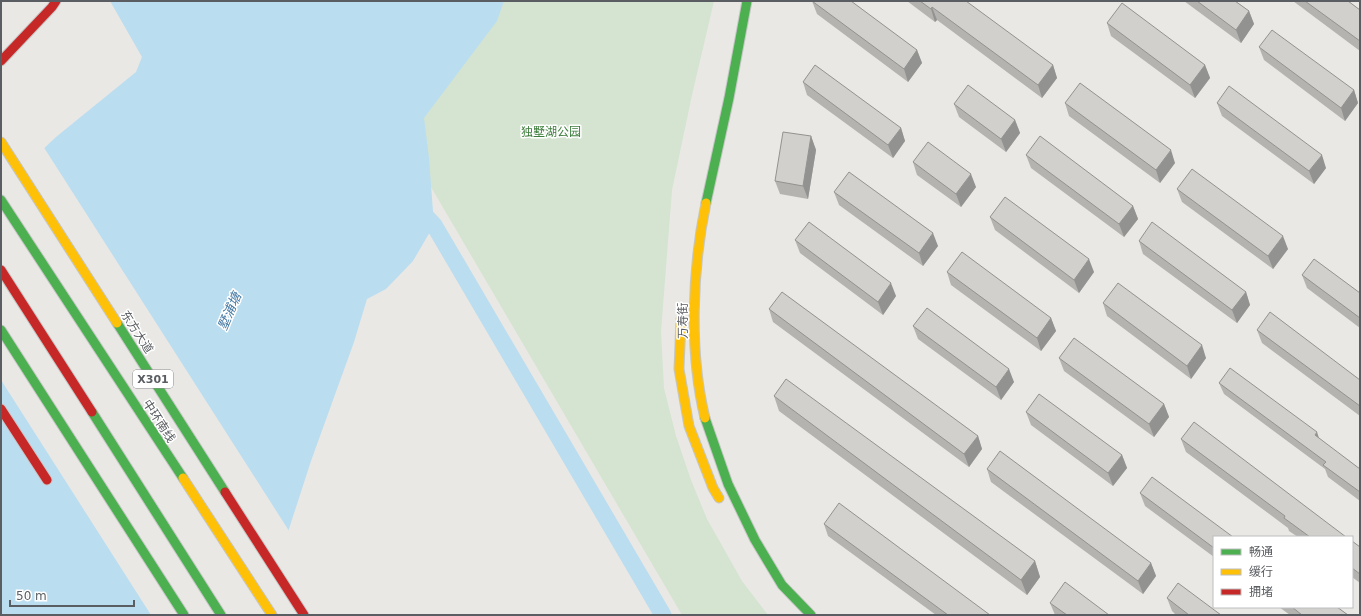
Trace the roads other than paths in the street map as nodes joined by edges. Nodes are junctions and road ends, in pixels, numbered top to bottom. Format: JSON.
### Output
{"nodes":[{"id":1,"x":56,"y":1,"type":"edge"},
{"id":2,"x":747,"y":1,"type":"edge"},
{"id":3,"x":1,"y":61,"type":"edge"},
{"id":4,"x":1,"y":142,"type":"edge"},
{"id":5,"x":1,"y":200,"type":"edge"},
{"id":6,"x":1,"y":270,"type":"edge"},
{"id":7,"x":681,"y":306,"type":"dead end"},
{"id":8,"x":1,"y":330,"type":"edge"},
{"id":9,"x":1,"y":409,"type":"edge"},
{"id":10,"x":47,"y":480,"type":"dead end"},
{"id":11,"x":724,"y":508,"type":"dead end"},
{"id":12,"x":184,"y":615,"type":"edge"},
{"id":13,"x":221,"y":615,"type":"edge"},
{"id":14,"x":272,"y":615,"type":"edge"},
{"id":15,"x":304,"y":615,"type":"edge"},
{"id":16,"x":812,"y":615,"type":"edge"}],
"edges":[{"from":1,"to":3,"type":"main road"},
{"from":2,"to":16,"type":"main road","name":"万寿街"},
{"from":4,"to":15,"type":"main road","name":"东方大道","number":"X301"},
{"from":5,"to":14,"type":"main road","name":"中环南线"},
{"from":6,"to":13,"type":"main road"},
{"from":7,"to":11,"type":"main road","name":"万寿街"},
{"from":8,"to":12,"type":"main road"},
{"from":9,"to":10,"type":"main road"}]}
